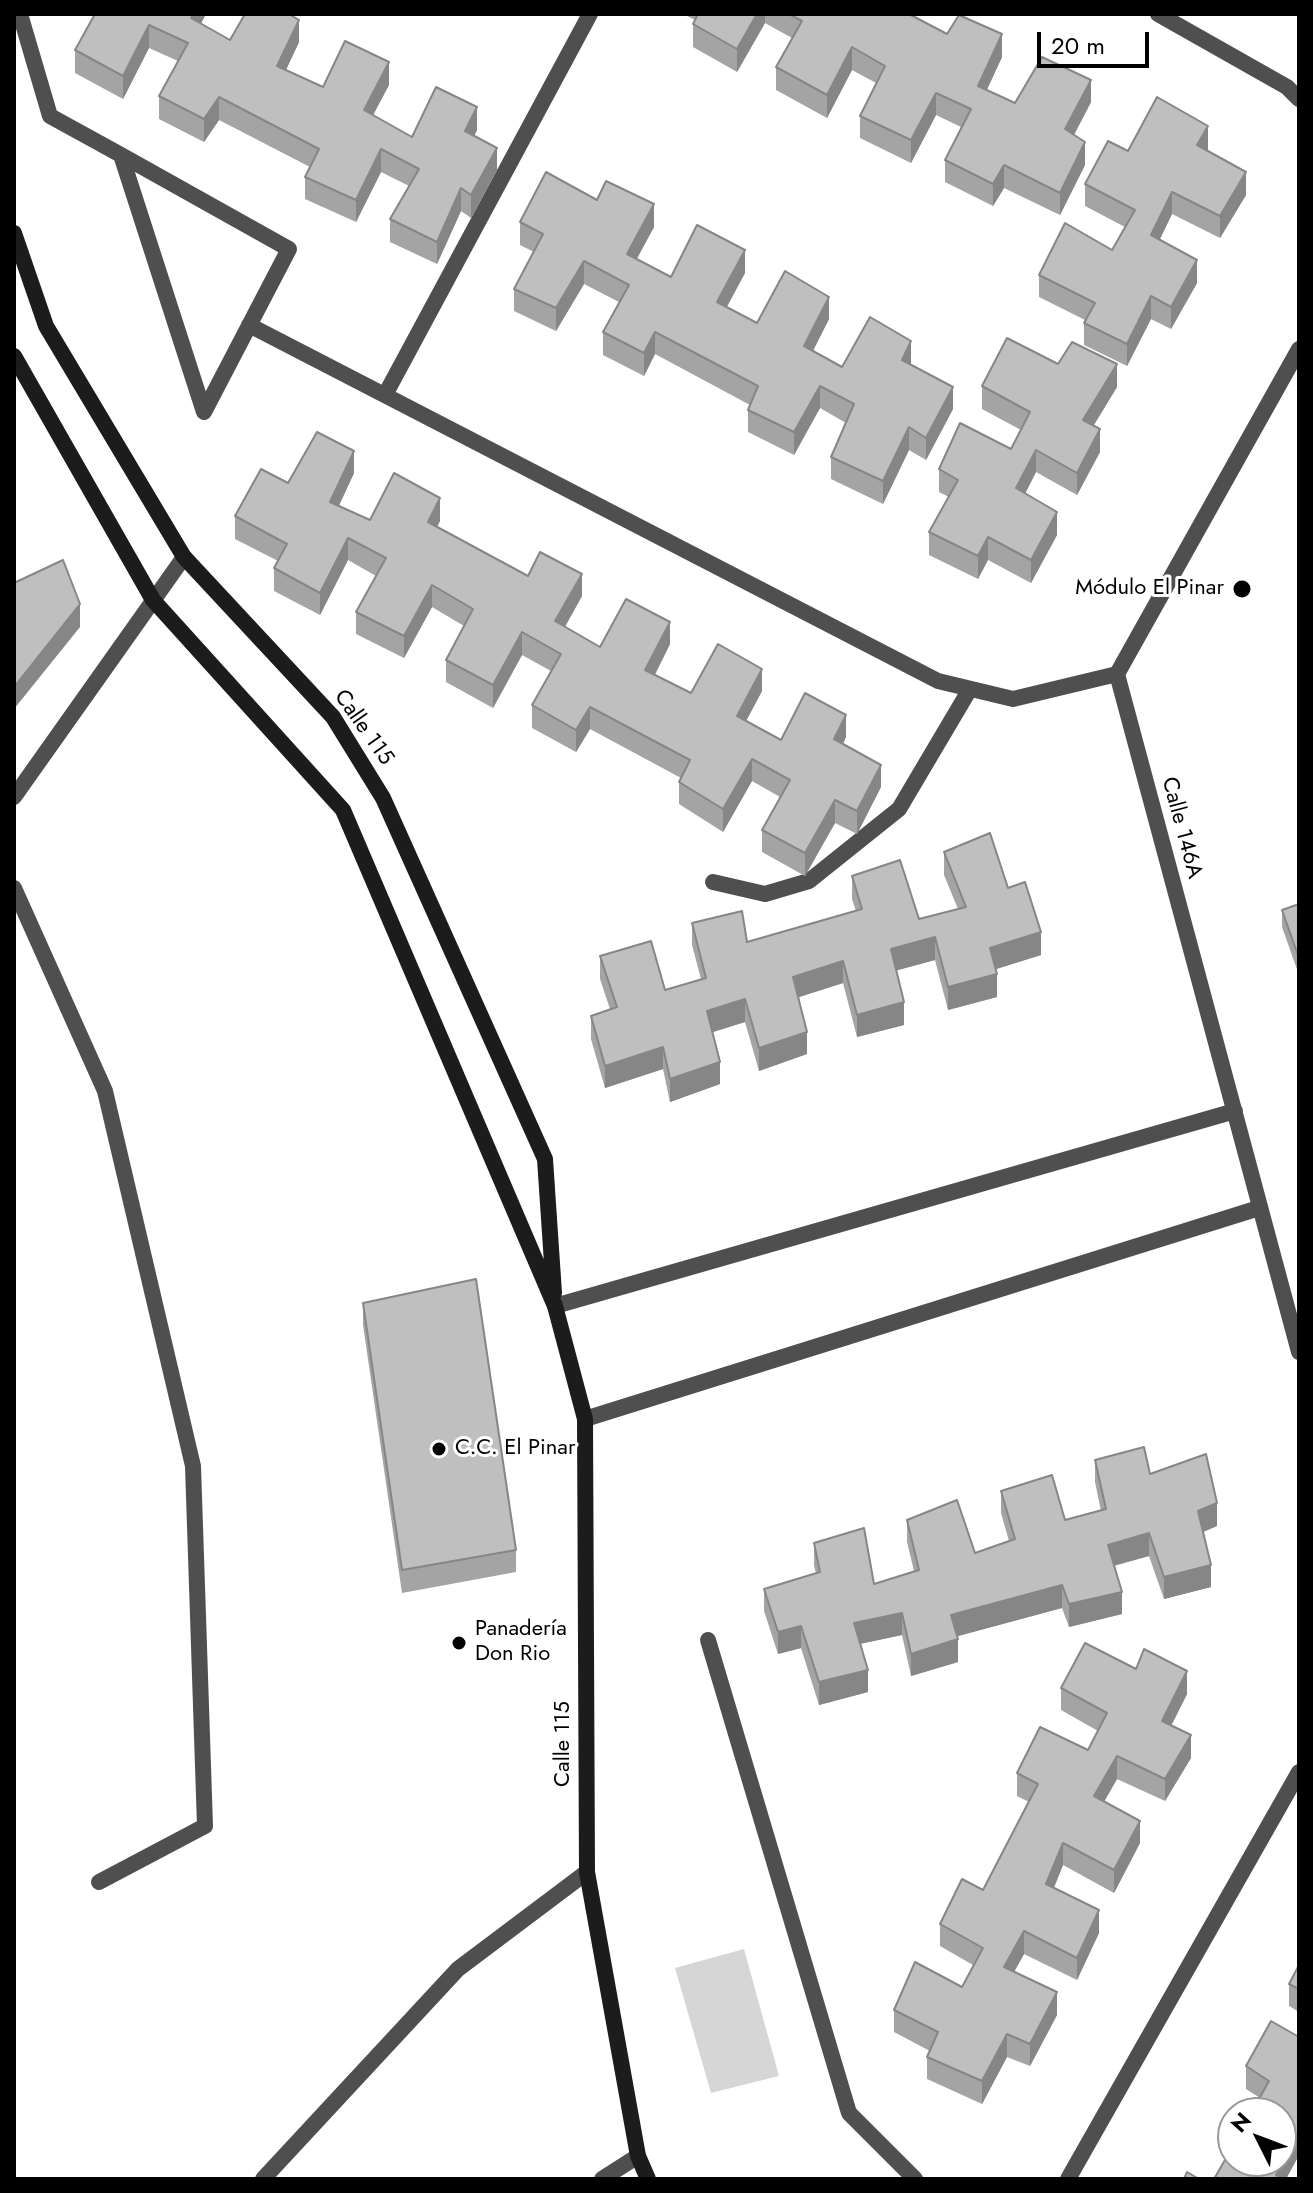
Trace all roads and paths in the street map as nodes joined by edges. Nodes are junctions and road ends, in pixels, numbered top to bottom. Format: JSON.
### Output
{"nodes":[{"id":1,"x":20,"y":14,"type":"edge"},
{"id":2,"x":590,"y":14,"type":"edge"},
{"id":3,"x":1158,"y":14,"type":"edge"},
{"id":4,"x":1299,"y":99,"type":"edge"},
{"id":5,"x":121,"y":155,"type":"junction"},
{"id":6,"x":14,"y":233,"type":"edge"},
{"id":7,"x":249,"y":325,"type":"junction"},
{"id":8,"x":1299,"y":349,"type":"edge"},
{"id":9,"x":14,"y":356,"type":"edge"},
{"id":10,"x":385,"y":395,"type":"junction"},
{"id":11,"x":184,"y":557,"type":"junction"},
{"id":12,"x":153,"y":600,"type":"junction"},
{"id":13,"x":1117,"y":674,"type":"junction"},
{"id":14,"x":970,"y":689,"type":"junction"},
{"id":15,"x":14,"y":797,"type":"edge"},
{"id":16,"x":713,"y":882,"type":"dead end"},
{"id":17,"x":14,"y":888,"type":"edge"},
{"id":18,"x":1235,"y":1111,"type":"junction"},
{"id":19,"x":1259,"y":1208,"type":"junction"},
{"id":20,"x":555,"y":1306,"type":"junction"},
{"id":21,"x":1299,"y":1352,"type":"edge"},
{"id":22,"x":585,"y":1419,"type":"junction"},
{"id":23,"x":708,"y":1640,"type":"dead end"},
{"id":24,"x":1299,"y":1772,"type":"edge"},
{"id":25,"x":587,"y":1872,"type":"junction"},
{"id":26,"x":99,"y":1882,"type":"dead end"},
{"id":27,"x":638,"y":2156,"type":"junction"},
{"id":28,"x":263,"y":2179,"type":"edge"},
{"id":29,"x":602,"y":2179,"type":"edge"},
{"id":30,"x":648,"y":2179,"type":"edge"},
{"id":31,"x":915,"y":2179,"type":"edge"},
{"id":32,"x":1068,"y":2179,"type":"edge"}],
"edges":[{"from":1,"to":5,"type":"street"},
{"from":2,"to":10,"type":"street"},
{"from":3,"to":4,"type":"street"},
{"from":5,"to":7,"type":"street"},
{"from":5,"to":7,"type":"street"},
{"from":6,"to":11,"type":"main road","name":"Calle 115"},
{"from":7,"to":10,"type":"street"},
{"from":8,"to":13,"type":"street"},
{"from":9,"to":12,"type":"main road","name":"Calle 115"},
{"from":10,"to":14,"type":"street"},
{"from":11,"to":12,"type":"street"},
{"from":11,"to":20,"type":"main road","name":"Calle 115"},
{"from":12,"to":15,"type":"street"},
{"from":12,"to":20,"type":"main road","name":"Calle 115"},
{"from":13,"to":14,"type":"street"},
{"from":13,"to":18,"type":"street","name":"Calle 146A"},
{"from":14,"to":16,"type":"street"},
{"from":17,"to":26,"type":"street"},
{"from":18,"to":19,"type":"street","name":"Calle 146A"},
{"from":18,"to":20,"type":"street"},
{"from":19,"to":21,"type":"street","name":"Calle 146A"},
{"from":19,"to":22,"type":"street"},
{"from":20,"to":22,"type":"main road","name":"Calle 115"},
{"from":22,"to":25,"type":"main road","name":"Calle 115"},
{"from":23,"to":31,"type":"street"},
{"from":24,"to":32,"type":"street"},
{"from":25,"to":27,"type":"main road","name":"Calle 115"},
{"from":25,"to":28,"type":"street"},
{"from":27,"to":29,"type":"street"},
{"from":27,"to":30,"type":"main road","name":"Calle 115"}]}
